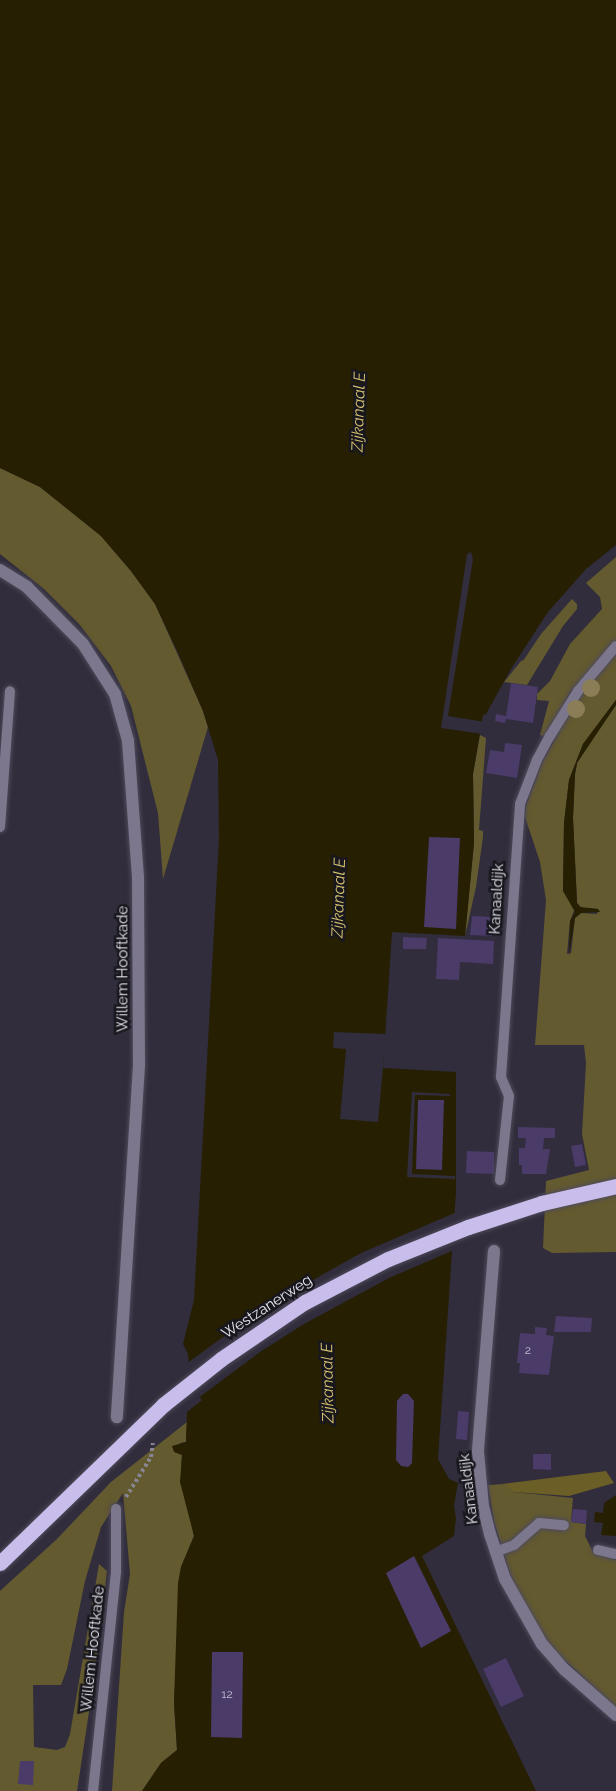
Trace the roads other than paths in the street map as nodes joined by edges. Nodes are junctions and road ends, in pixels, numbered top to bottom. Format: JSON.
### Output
{"nodes":[{"id":1,"x":0,"y":570,"type":"edge"},
{"id":2,"x":616,"y":646,"type":"edge"},
{"id":3,"x":10,"y":692,"type":"dead end"},
{"id":4,"x":0,"y":826,"type":"edge"},
{"id":5,"x":500,"y":1180,"type":"dead end"},
{"id":6,"x":616,"y":1186,"type":"edge"},
{"id":7,"x":494,"y":1251,"type":"dead end"},
{"id":8,"x":117,"y":1417,"type":"dead end"},
{"id":9,"x":116,"y":1509,"type":"dead end"},
{"id":10,"x":564,"y":1525,"type":"dead end"},
{"id":11,"x":598,"y":1550,"type":"dead end"},
{"id":12,"x":495,"y":1552,"type":"junction"},
{"id":13,"x":616,"y":1554,"type":"edge"},
{"id":14,"x":0,"y":1563,"type":"edge"},
{"id":15,"x":616,"y":1715,"type":"edge"},
{"id":16,"x":93,"y":1791,"type":"edge"}],
"edges":[{"from":1,"to":8,"type":"street","name":"Willem Hooftkade"},
{"from":2,"to":5,"type":"lane","name":"Kanaaldijk"},
{"from":3,"to":4,"type":"lane"},
{"from":6,"to":14,"type":"main road","name":"Westzanerweg"},
{"from":7,"to":12,"type":"street","name":"Kanaaldijk"},
{"from":9,"to":16,"type":"lane","name":"Willem Hooftkade"},
{"from":10,"to":12,"type":"lane"},
{"from":11,"to":13,"type":"lane"},
{"from":12,"to":15,"type":"street","name":"Kanaaldijk"}]}
